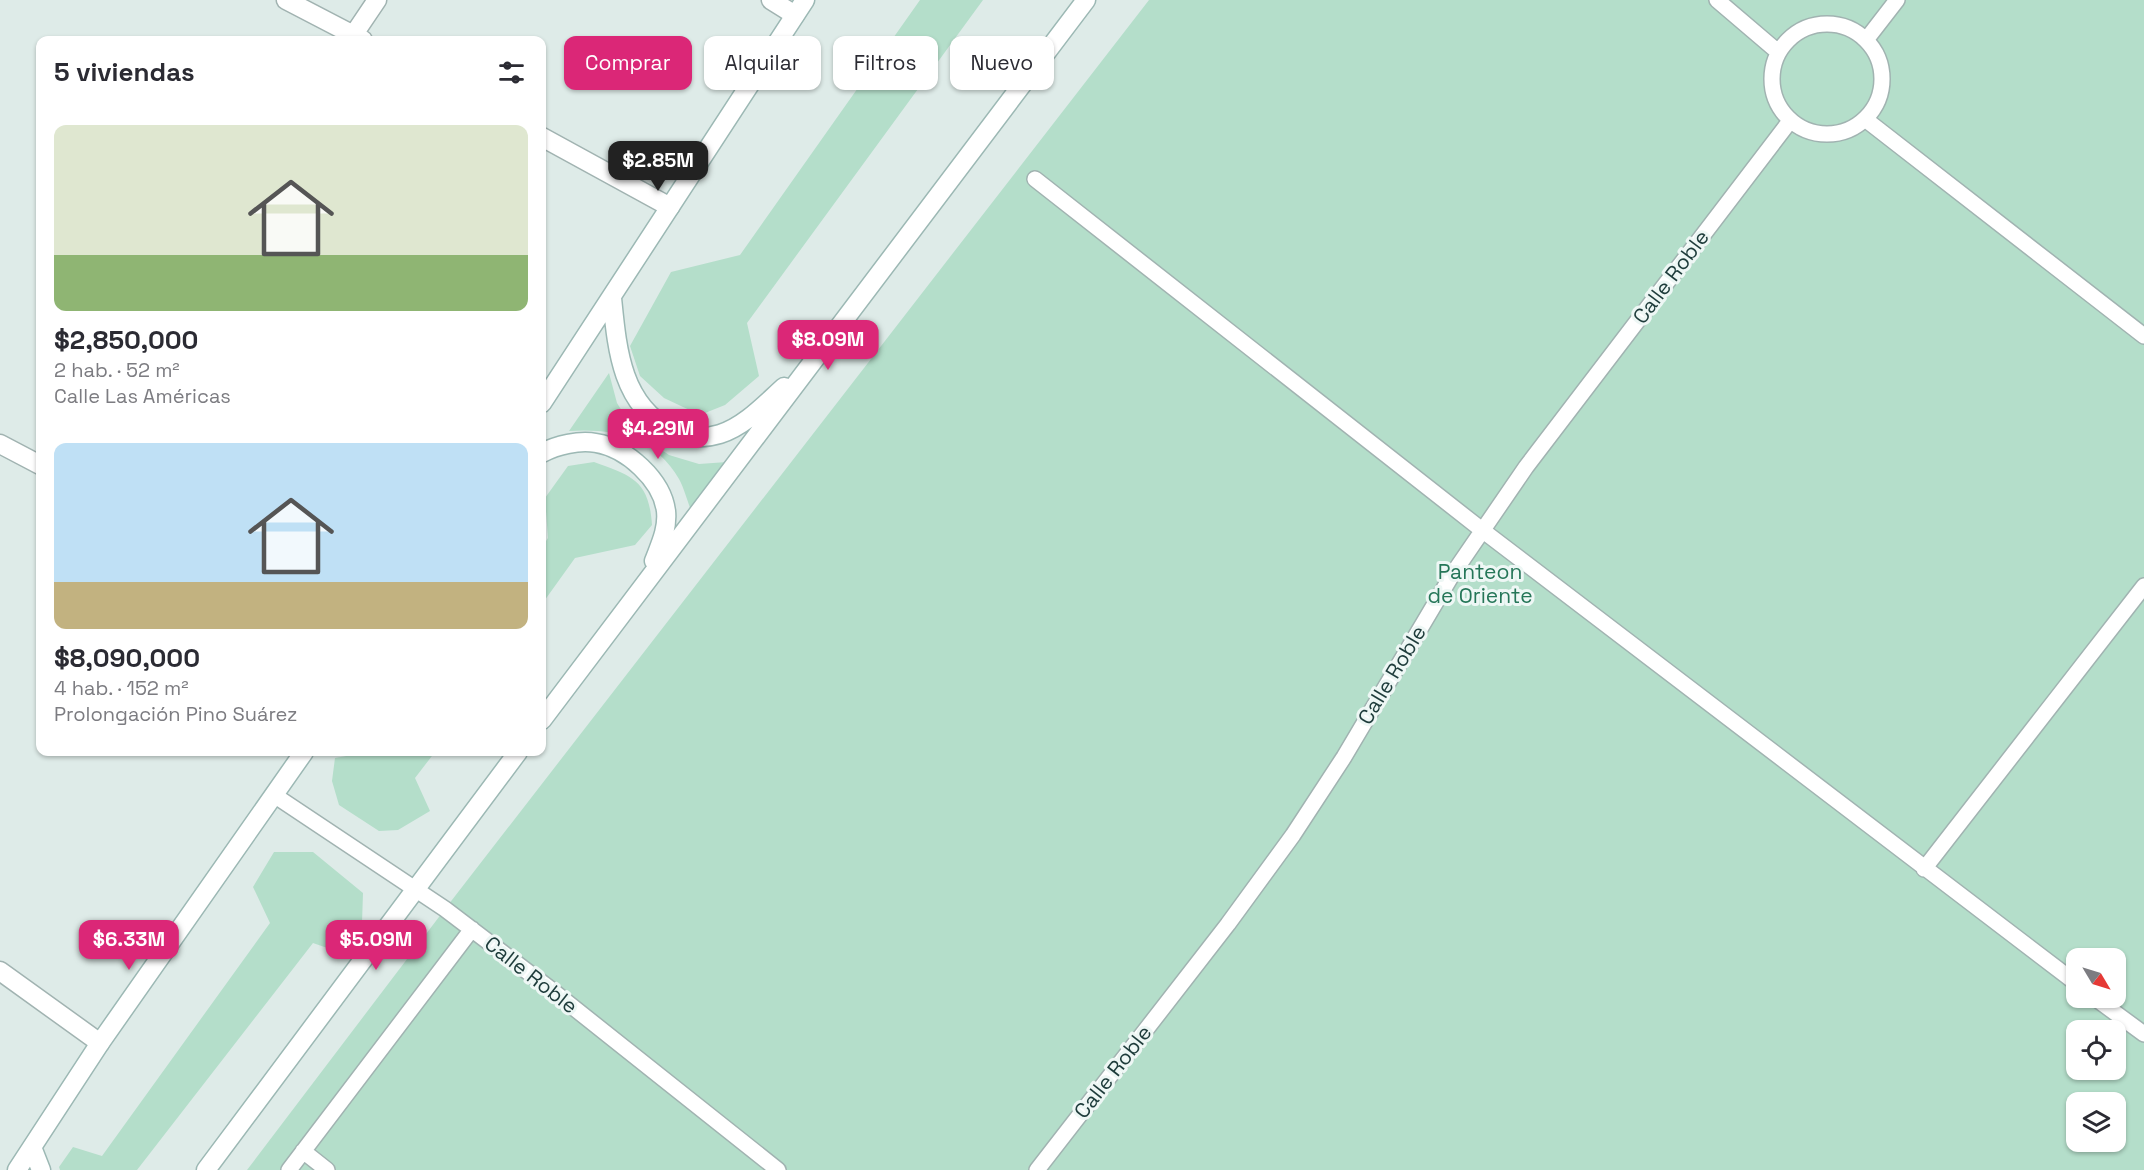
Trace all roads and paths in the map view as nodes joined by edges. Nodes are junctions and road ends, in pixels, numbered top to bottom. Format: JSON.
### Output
{"nodes":[{"id":1,"x":286,"y":0,"type":"edge"},
{"id":2,"x":377,"y":0,"type":"edge"},
{"id":3,"x":771,"y":0,"type":"edge"},
{"id":4,"x":805,"y":0,"type":"edge"},
{"id":5,"x":1086,"y":0,"type":"edge"},
{"id":6,"x":1717,"y":0,"type":"edge"},
{"id":7,"x":1897,"y":0,"type":"edge"},
{"id":8,"x":795,"y":15,"type":"junction"},
{"id":9,"x":350,"y":36,"type":"edge"},
{"id":10,"x":357,"y":36,"type":"edge"},
{"id":11,"x":1866,"y":40,"type":"junction"},
{"id":12,"x":1778,"y":52,"type":"junction"},
{"id":13,"x":1865,"y":119,"type":"junction"},
{"id":14,"x":1790,"y":121,"type":"junction"},
{"id":15,"x":546,"y":139,"type":"edge"},
{"id":16,"x":1035,"y":179,"type":"dead end"},
{"id":17,"x":670,"y":207,"type":"junction"},
{"id":18,"x":612,"y":298,"type":"junction"},
{"id":19,"x":2144,"y":336,"type":"edge"},
{"id":20,"x":814,"y":361,"type":"junction"},
{"id":21,"x":546,"y":397,"type":"edge"},
{"id":22,"x":0,"y":444,"type":"edge"},
{"id":23,"x":546,"y":452,"type":"edge"},
{"id":24,"x":36,"y":463,"type":"edge"},
{"id":25,"x":1482,"y":530,"type":"junction"},
{"id":26,"x":646,"y":582,"type":"junction"},
{"id":27,"x":2144,"y":586,"type":"edge"},
{"id":28,"x":546,"y":715,"type":"edge"},
{"id":29,"x":301,"y":756,"type":"edge"},
{"id":30,"x":515,"y":756,"type":"edge"},
{"id":31,"x":274,"y":795,"type":"junction"},
{"id":32,"x":1924,"y":869,"type":"junction"},
{"id":33,"x":413,"y":890,"type":"junction"},
{"id":34,"x":472,"y":929,"type":"junction"},
{"id":35,"x":0,"y":971,"type":"edge"},
{"id":36,"x":2066,"y":976,"type":"edge"},
{"id":37,"x":2109,"y":1008,"type":"edge"},
{"id":38,"x":2144,"y":1034,"type":"edge"},
{"id":39,"x":100,"y":1043,"type":"junction"},
{"id":40,"x":32,"y":1147,"type":"junction"},
{"id":41,"x":303,"y":1151,"type":"junction"},
{"id":42,"x":16,"y":1170,"type":"edge"},
{"id":43,"x":41,"y":1170,"type":"edge"},
{"id":44,"x":206,"y":1170,"type":"edge"},
{"id":45,"x":289,"y":1170,"type":"edge"},
{"id":46,"x":327,"y":1170,"type":"edge"},
{"id":47,"x":778,"y":1170,"type":"edge"},
{"id":48,"x":1037,"y":1170,"type":"edge"}],
"edges":[{"from":1,"to":9,"type":"main road"},
{"from":2,"to":10,"type":"main road"},
{"from":3,"to":8,"type":"main road"},
{"from":4,"to":8,"type":"main road"},
{"from":5,"to":20,"type":"main road"},
{"from":6,"to":12,"type":"lane"},
{"from":7,"to":11,"type":"lane"},
{"from":8,"to":17,"type":"main road"},
{"from":11,"to":12,"type":"lane"},
{"from":11,"to":13,"type":"lane"},
{"from":12,"to":14,"type":"lane"},
{"from":13,"to":14,"type":"lane"},
{"from":13,"to":19,"type":"lane"},
{"from":14,"to":25,"type":"lane","name":"Calle Roble"},
{"from":15,"to":17,"type":"main road"},
{"from":16,"to":25,"type":"lane"},
{"from":17,"to":18,"type":"main road"},
{"from":18,"to":20,"type":"main road"},
{"from":18,"to":21,"type":"main road"},
{"from":20,"to":26,"type":"main road"},
{"from":22,"to":24,"type":"main road"},
{"from":23,"to":26,"type":"main road"},
{"from":25,"to":32,"type":"lane"},
{"from":25,"to":48,"type":"lane","name":"Calle Roble"},
{"from":26,"to":28,"type":"main road"},
{"from":27,"to":32,"type":"lane"},
{"from":29,"to":31,"type":"main road"},
{"from":30,"to":33,"type":"main road"},
{"from":31,"to":33,"type":"lane","name":"Calle Roble"},
{"from":31,"to":39,"type":"main road"},
{"from":32,"to":36,"type":"lane"},
{"from":33,"to":34,"type":"lane","name":"Calle Roble"},
{"from":33,"to":44,"type":"main road"},
{"from":34,"to":41,"type":"lane"},
{"from":34,"to":47,"type":"lane","name":"Calle Roble"},
{"from":35,"to":39,"type":"main road"},
{"from":37,"to":38,"type":"lane"},
{"from":39,"to":40,"type":"main road"},
{"from":40,"to":42,"type":"main road"},
{"from":40,"to":43,"type":"main road"},
{"from":41,"to":45,"type":"lane"},
{"from":41,"to":46,"type":"lane"}]}
